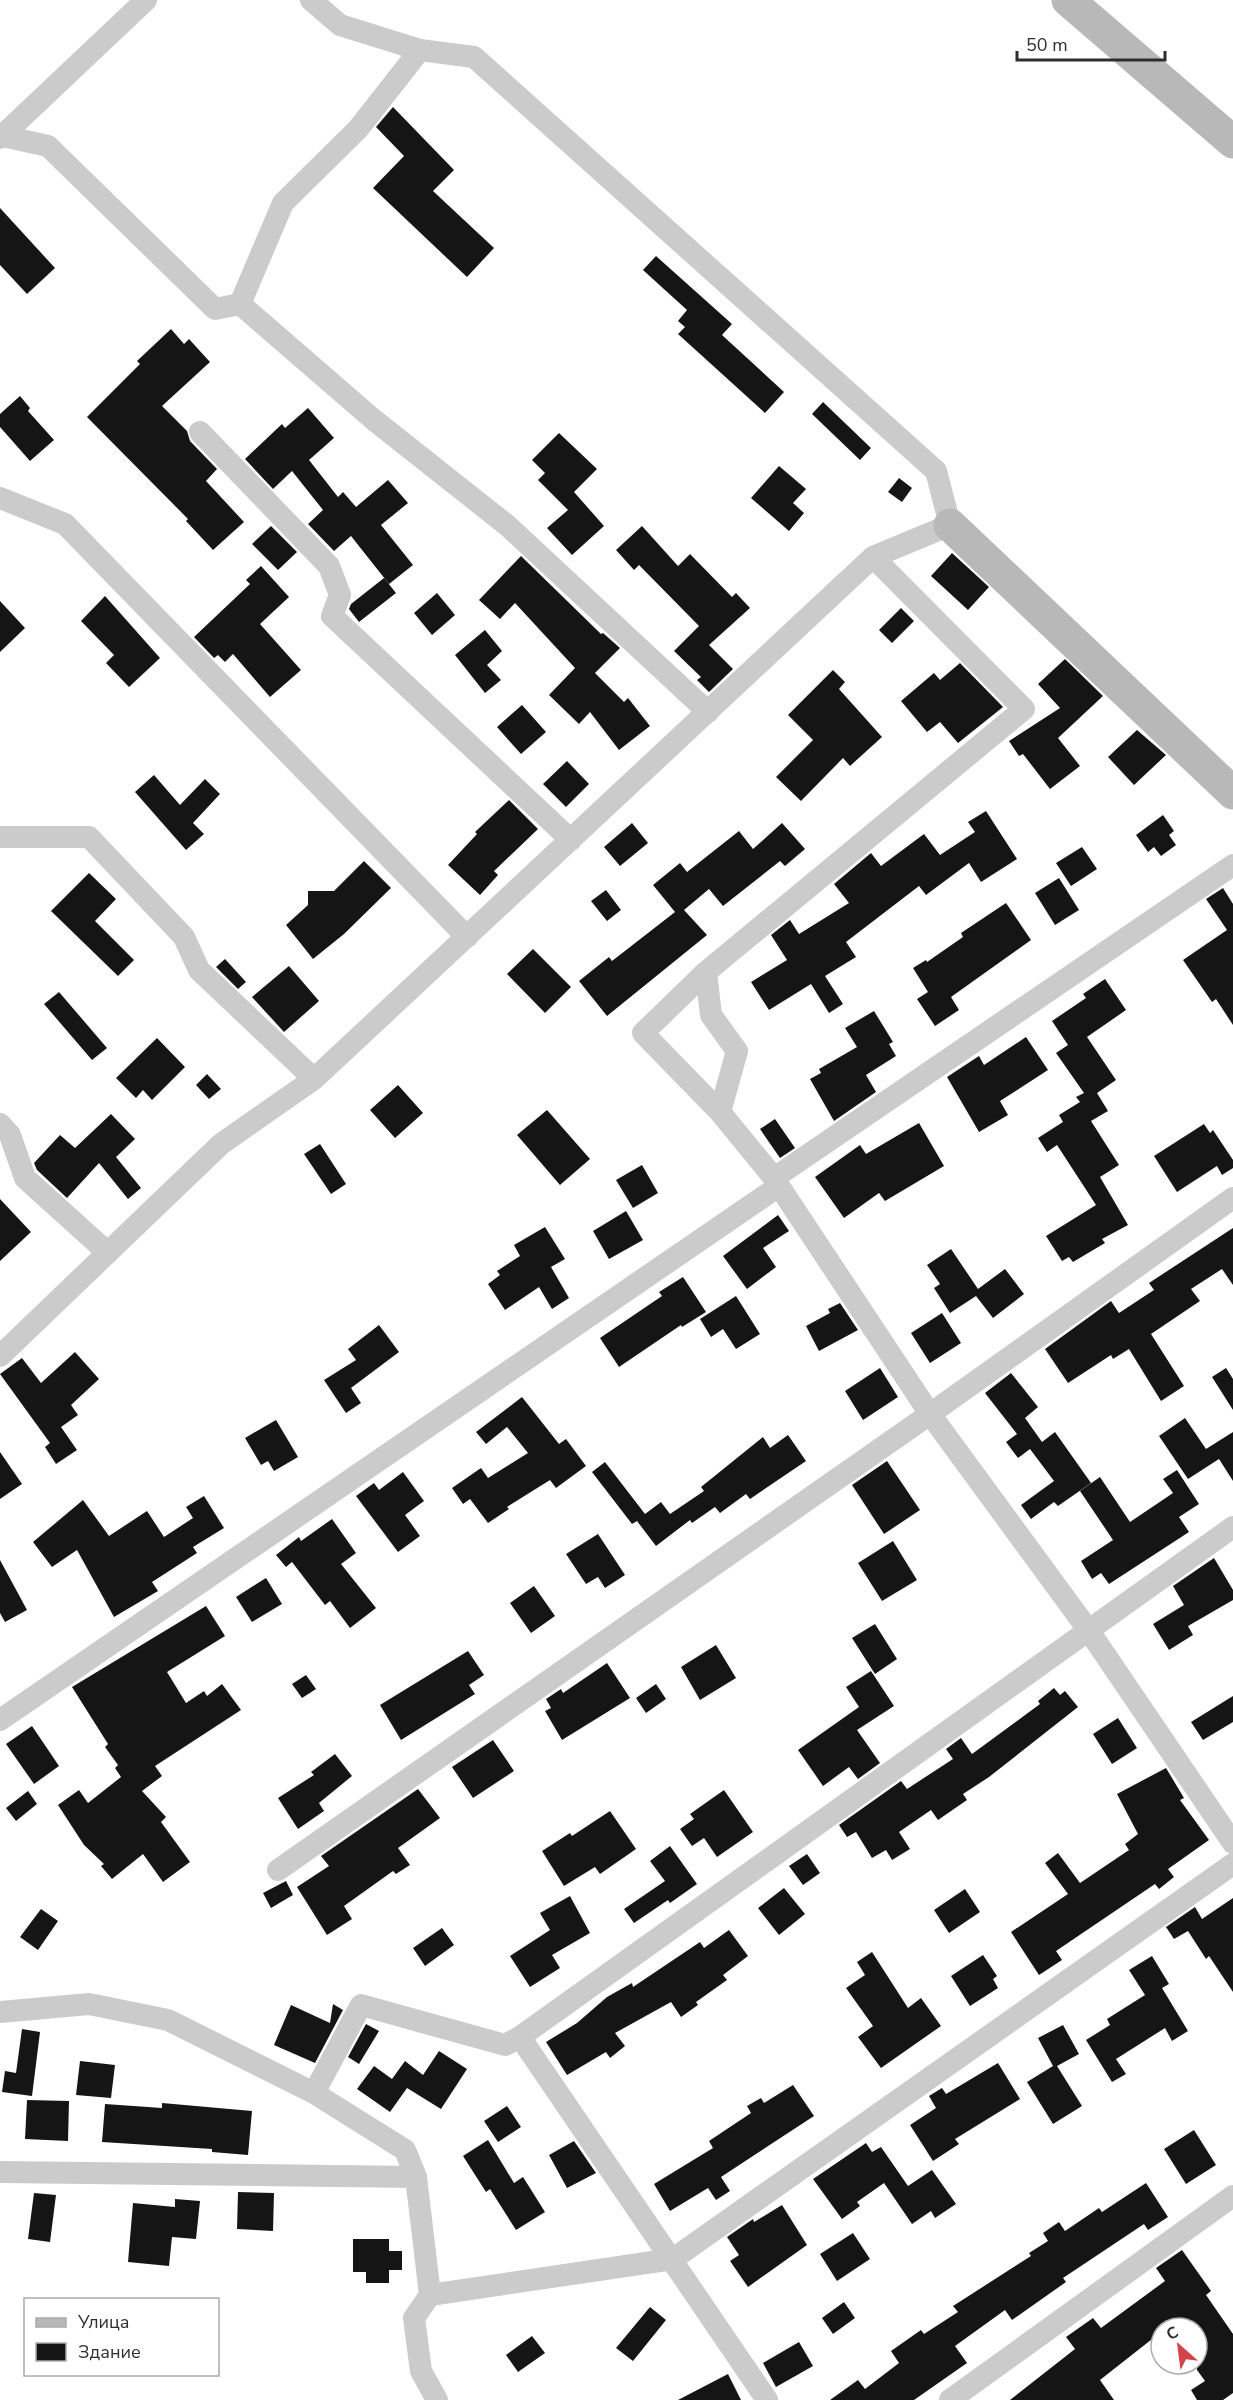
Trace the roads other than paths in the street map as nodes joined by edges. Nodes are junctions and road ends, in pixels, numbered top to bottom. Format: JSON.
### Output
{"nodes":[{"id":1,"x":146,"y":0,"type":"edge"},
{"id":2,"x":311,"y":0,"type":"edge"},
{"id":3,"x":1068,"y":0,"type":"edge"},
{"id":4,"x":420,"y":50,"type":"junction"},
{"id":5,"x":1,"y":137,"type":"edge"},
{"id":6,"x":1233,"y":142,"type":"edge"},
{"id":7,"x":240,"y":304,"type":"junction"},
{"id":8,"x":200,"y":432,"type":"dead end"},
{"id":9,"x":0,"y":498,"type":"edge"},
{"id":10,"x":950,"y":525,"type":"junction"},
{"id":11,"x":873,"y":557,"type":"junction"},
{"id":12,"x":708,"y":712,"type":"junction"},
{"id":13,"x":1233,"y":793,"type":"edge"},
{"id":14,"x":0,"y":837,"type":"edge"},
{"id":15,"x":571,"y":840,"type":"junction"},
{"id":16,"x":1233,"y":865,"type":"edge"},
{"id":17,"x":467,"y":937,"type":"junction"},
{"id":18,"x":706,"y":972,"type":"junction"},
{"id":19,"x":314,"y":1079,"type":"junction"},
{"id":20,"x":720,"y":1112,"type":"junction"},
{"id":21,"x":0,"y":1124,"type":"edge"},
{"id":22,"x":776,"y":1182,"type":"junction"},
{"id":23,"x":1233,"y":1198,"type":"edge"},
{"id":24,"x":108,"y":1252,"type":"junction"},
{"id":25,"x":0,"y":1356,"type":"edge"},
{"id":26,"x":930,"y":1414,"type":"junction"},
{"id":27,"x":1233,"y":1527,"type":"edge"},
{"id":28,"x":1089,"y":1631,"type":"junction"},
{"id":29,"x":0,"y":1720,"type":"edge"},
{"id":30,"x":1233,"y":1843,"type":"edge"},
{"id":31,"x":1233,"y":1864,"type":"edge"},
{"id":32,"x":278,"y":1870,"type":"dead end"},
{"id":33,"x":0,"y":2012,"type":"edge"},
{"id":34,"x":520,"y":2037,"type":"junction"},
{"id":35,"x":314,"y":2093,"type":"junction"},
{"id":36,"x":0,"y":2172,"type":"edge"},
{"id":37,"x":417,"y":2177,"type":"junction"},
{"id":38,"x":1233,"y":2196,"type":"edge"},
{"id":39,"x":673,"y":2259,"type":"junction"},
{"id":40,"x":430,"y":2295,"type":"junction"},
{"id":41,"x":437,"y":2400,"type":"edge"},
{"id":42,"x":767,"y":2400,"type":"edge"},
{"id":43,"x":950,"y":2400,"type":"edge"}],
"edges":[{"from":1,"to":5,"type":"street"},
{"from":2,"to":4,"type":"street"},
{"from":3,"to":6,"type":"street"},
{"from":4,"to":7,"type":"street"},
{"from":4,"to":10,"type":"street"},
{"from":5,"to":7,"type":"street"},
{"from":7,"to":12,"type":"street"},
{"from":8,"to":15,"type":"street"},
{"from":9,"to":17,"type":"street"},
{"from":10,"to":11,"type":"street"},
{"from":10,"to":13,"type":"street"},
{"from":11,"to":12,"type":"street"},
{"from":11,"to":18,"type":"street"},
{"from":12,"to":15,"type":"street"},
{"from":14,"to":19,"type":"street"},
{"from":15,"to":17,"type":"street"},
{"from":16,"to":22,"type":"street"},
{"from":17,"to":19,"type":"street"},
{"from":18,"to":20,"type":"street"},
{"from":18,"to":20,"type":"street"},
{"from":19,"to":24,"type":"street"},
{"from":20,"to":22,"type":"street"},
{"from":21,"to":24,"type":"street"},
{"from":22,"to":26,"type":"street"},
{"from":22,"to":29,"type":"street"},
{"from":23,"to":26,"type":"street"},
{"from":24,"to":25,"type":"street"},
{"from":26,"to":28,"type":"street"},
{"from":26,"to":32,"type":"street"},
{"from":27,"to":28,"type":"street"},
{"from":28,"to":30,"type":"street"},
{"from":28,"to":34,"type":"street"},
{"from":31,"to":39,"type":"street"},
{"from":33,"to":35,"type":"street"},
{"from":34,"to":35,"type":"street"},
{"from":34,"to":39,"type":"street"},
{"from":35,"to":37,"type":"street"},
{"from":36,"to":37,"type":"street"},
{"from":37,"to":40,"type":"street"},
{"from":38,"to":43,"type":"street"},
{"from":39,"to":40,"type":"street"},
{"from":39,"to":42,"type":"street"},
{"from":40,"to":41,"type":"street"}]}
